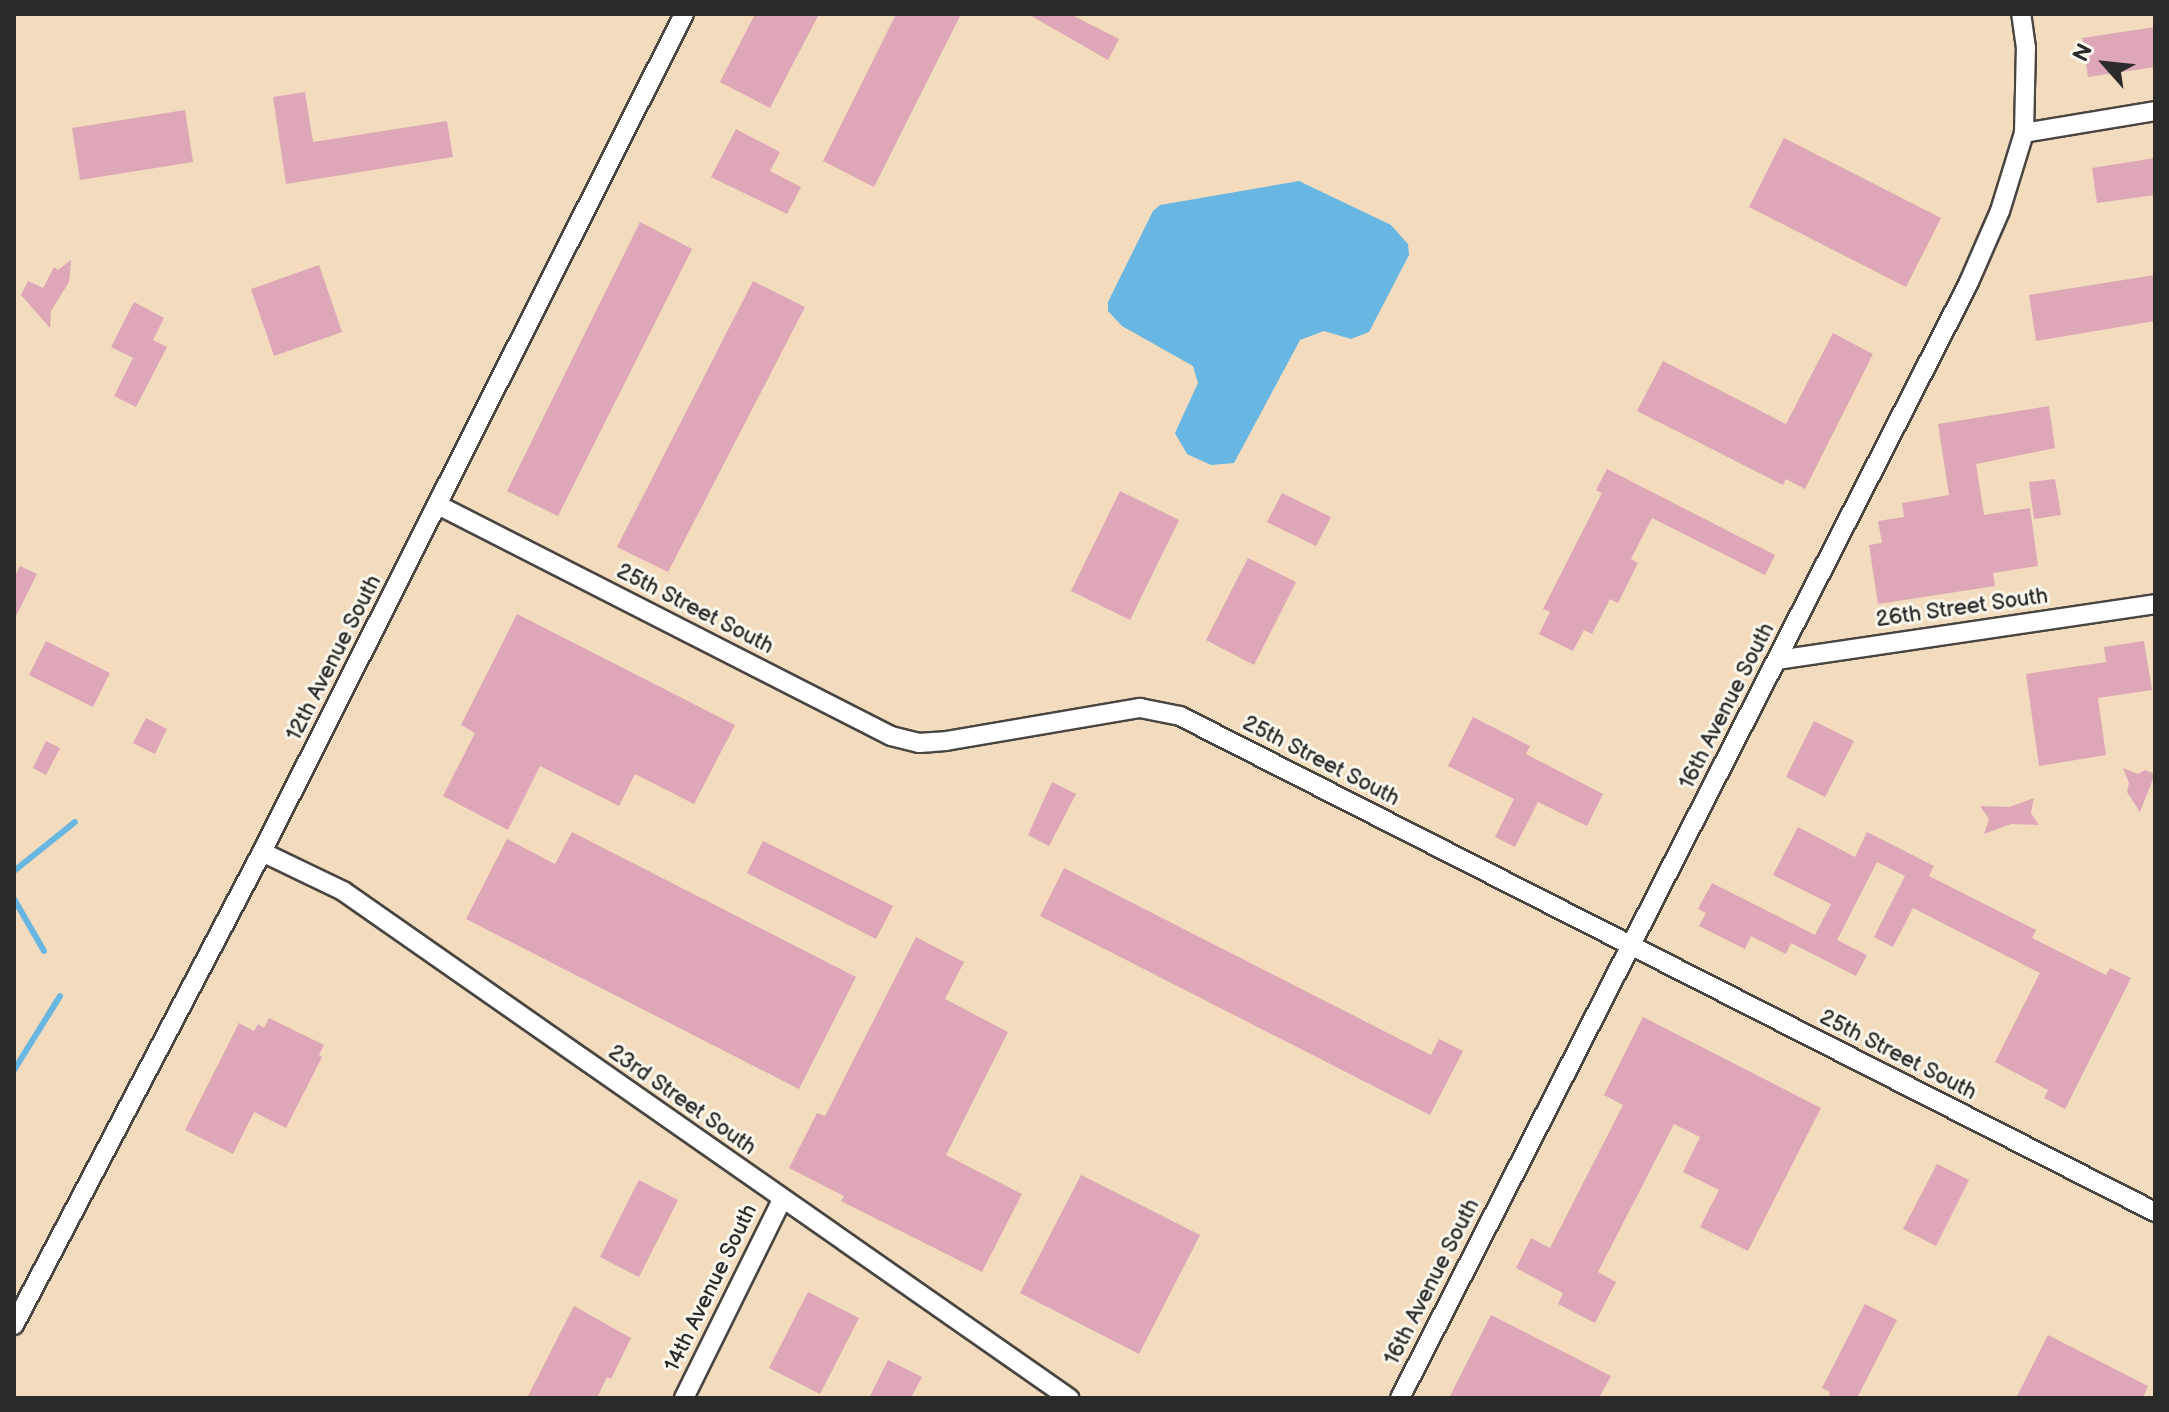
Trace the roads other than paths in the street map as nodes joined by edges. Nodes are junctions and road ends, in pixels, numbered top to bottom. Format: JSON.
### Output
{"nodes":[{"id":1,"x":684,"y":14,"type":"edge"},
{"id":2,"x":2021,"y":14,"type":"edge"},
{"id":3,"x":2155,"y":111,"type":"edge"},
{"id":4,"x":2024,"y":133,"type":"junction"},
{"id":5,"x":438,"y":505,"type":"junction"},
{"id":6,"x":2155,"y":604,"type":"edge"},
{"id":7,"x":1777,"y":660,"type":"junction"},
{"id":8,"x":262,"y":852,"type":"junction"},
{"id":9,"x":1632,"y":947,"type":"junction"},
{"id":10,"x":782,"y":1200,"type":"junction"},
{"id":11,"x":2155,"y":1212,"type":"edge"},
{"id":12,"x":16,"y":1322,"type":"edge"},
{"id":13,"x":14,"y":1342,"type":"edge"},
{"id":14,"x":684,"y":1398,"type":"edge"},
{"id":15,"x":1069,"y":1398,"type":"edge"},
{"id":16,"x":1400,"y":1398,"type":"edge"}],
"edges":[{"from":1,"to":5,"type":"street","name":"12th Avenue South"},
{"from":2,"to":4,"type":"street","name":"16th Avenue South"},
{"from":3,"to":4,"type":"street"},
{"from":4,"to":7,"type":"street","name":"16th Avenue South"},
{"from":5,"to":8,"type":"street","name":"12th Avenue South"},
{"from":5,"to":9,"type":"street","name":"25th Street South"},
{"from":6,"to":7,"type":"street","name":"26th Street South"},
{"from":7,"to":9,"type":"street","name":"16th Avenue South"},
{"from":8,"to":10,"type":"street","name":"23rd Street South"},
{"from":8,"to":12,"type":"street","name":"12th Avenue South"},
{"from":9,"to":11,"type":"street","name":"25th Street South"},
{"from":9,"to":16,"type":"street","name":"16th Avenue South"},
{"from":10,"to":14,"type":"street","name":"14th Avenue South"},
{"from":10,"to":15,"type":"street","name":"23rd Street South"},
{"from":12,"to":13,"type":"street","name":"12th Avenue South"}]}
